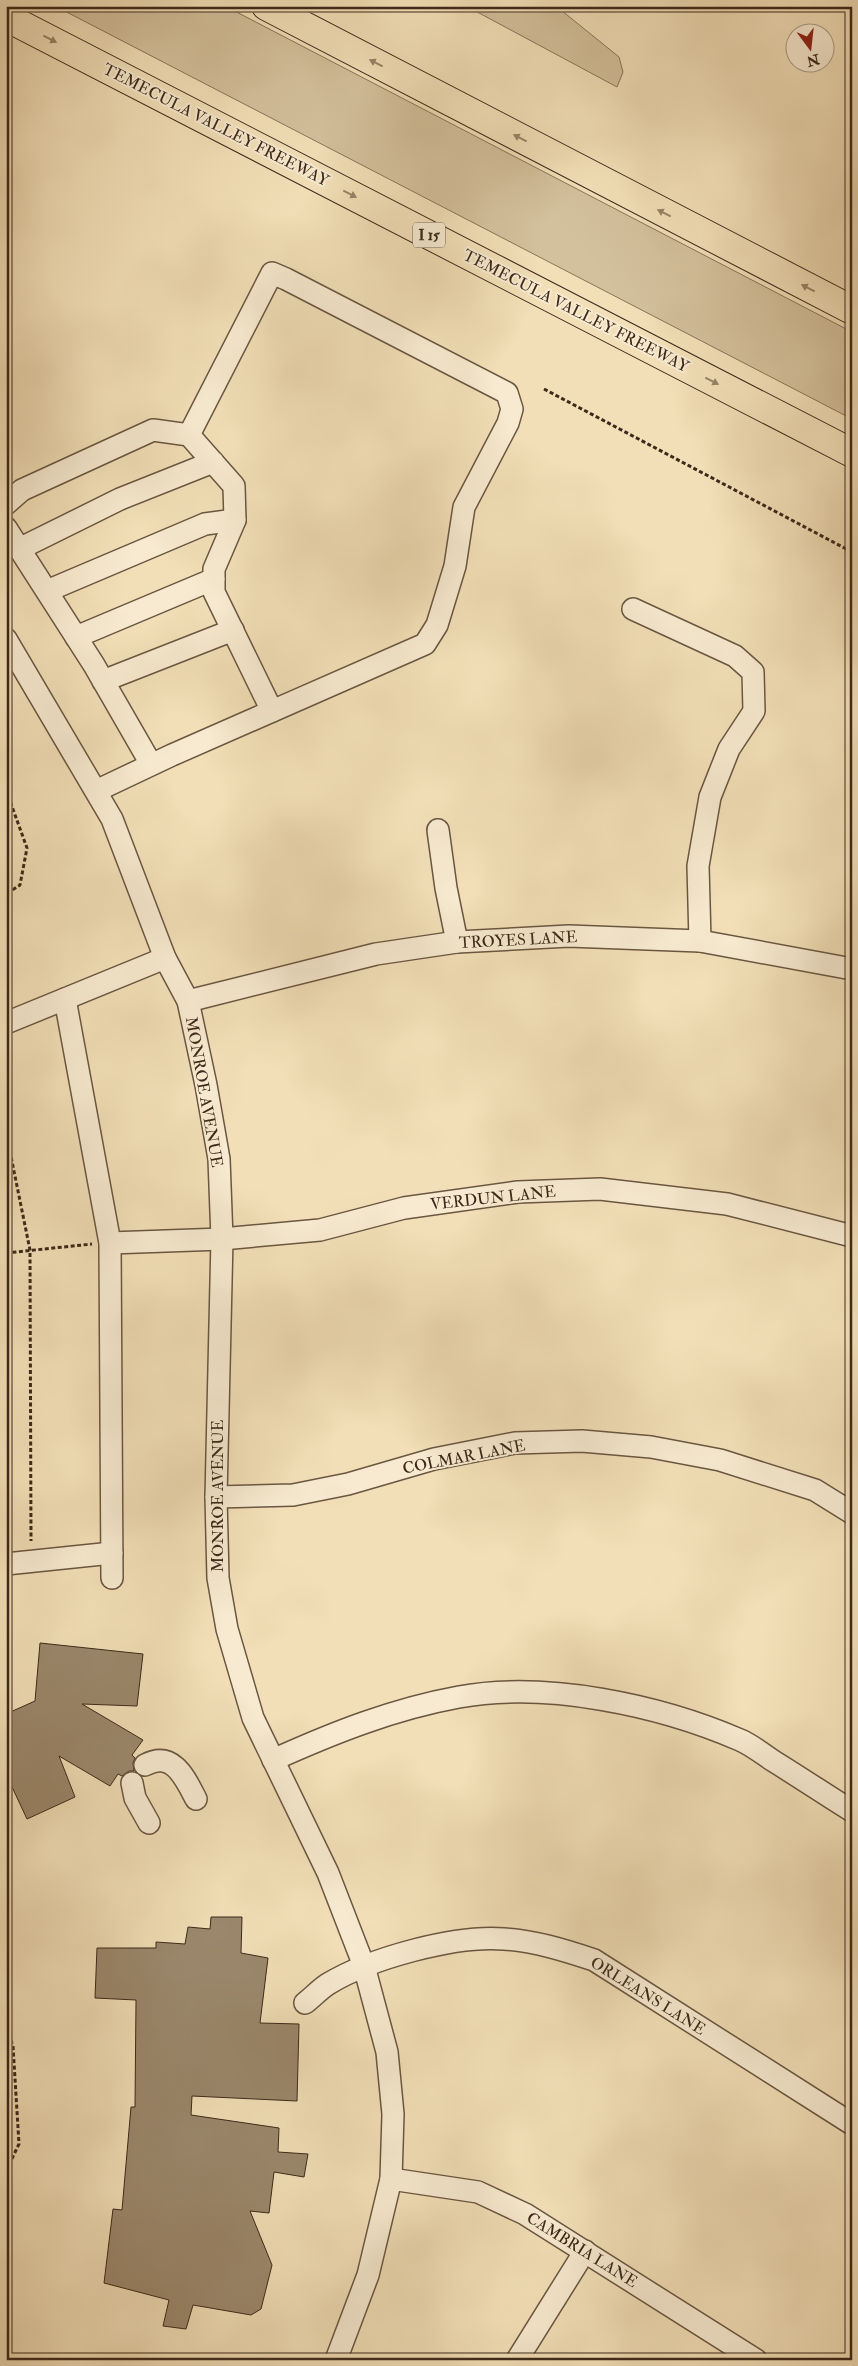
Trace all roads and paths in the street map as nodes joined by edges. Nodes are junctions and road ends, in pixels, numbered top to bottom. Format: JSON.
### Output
{"nodes":[{"id":1,"x":266,"y":6,"type":"edge"},
{"id":2,"x":6,"y":17,"type":"edge"},
{"id":3,"x":852,"y":310,"type":"edge"},
{"id":4,"x":544,"y":389,"type":"dead end"},
{"id":5,"x":189,"y":435,"type":"junction"},
{"id":6,"x":852,"y":453,"type":"edge"},
{"id":7,"x":213,"y":462,"type":"junction"},
{"id":8,"x":6,"y":504,"type":"edge"},
{"id":9,"x":234,"y":520,"type":"junction"},
{"id":10,"x":6,"y":528,"type":"edge"},
{"id":11,"x":19,"y":549,"type":"junction"},
{"id":12,"x":852,"y":552,"type":"edge"},
{"id":13,"x":214,"y":579,"type":"junction"},
{"id":14,"x":46,"y":591,"type":"junction"},
{"id":15,"x":634,"y":609,"type":"dead end"},
{"id":16,"x":233,"y":630,"type":"junction"},
{"id":17,"x":76,"y":637,"type":"junction"},
{"id":18,"x":6,"y":639,"type":"edge"},
{"id":19,"x":104,"y":681,"type":"junction"},
{"id":20,"x":272,"y":710,"type":"junction"},
{"id":21,"x":151,"y":764,"type":"junction"},
{"id":22,"x":6,"y":790,"type":"edge"},
{"id":23,"x":96,"y":791,"type":"junction"},
{"id":24,"x":438,"y":830,"type":"dead end"},
{"id":25,"x":6,"y":894,"type":"edge"},
{"id":26,"x":700,"y":941,"type":"junction"},
{"id":27,"x":457,"y":942,"type":"junction"},
{"id":28,"x":165,"y":958,"type":"junction"},
{"id":29,"x":852,"y":969,"type":"edge"},
{"id":30,"x":65,"y":999,"type":"junction"},
{"id":31,"x":188,"y":1001,"type":"junction"},
{"id":32,"x":6,"y":1022,"type":"edge"},
{"id":33,"x":6,"y":1132,"type":"edge"},
{"id":34,"x":852,"y":1236,"type":"edge"},
{"id":35,"x":222,"y":1239,"type":"junction"},
{"id":36,"x":110,"y":1243,"type":"junction"},
{"id":37,"x":30,"y":1250,"type":"junction"},
{"id":38,"x":6,"y":1252,"type":"edge"},
{"id":39,"x":216,"y":1497,"type":"junction"},
{"id":40,"x":852,"y":1513,"type":"edge"},
{"id":41,"x":112,"y":1553,"type":"junction"},
{"id":42,"x":32,"y":1562,"type":"junction"},
{"id":43,"x":6,"y":1564,"type":"edge"},
{"id":44,"x":112,"y":1578,"type":"dead end"},
{"id":45,"x":273,"y":1760,"type":"junction"},
{"id":46,"x":146,"y":1765,"type":"dead end"},
{"id":47,"x":132,"y":1783,"type":"dead end"},
{"id":48,"x":196,"y":1799,"type":"dead end"},
{"id":49,"x":852,"y":1811,"type":"edge"},
{"id":50,"x":149,"y":1823,"type":"dead end"},
{"id":51,"x":364,"y":1966,"type":"junction"},
{"id":52,"x":305,"y":2003,"type":"dead end"},
{"id":53,"x":6,"y":2028,"type":"edge"},
{"id":54,"x":852,"y":2124,"type":"edge"},
{"id":55,"x":6,"y":2171,"type":"edge"},
{"id":56,"x":391,"y":2179,"type":"junction"},
{"id":57,"x":585,"y":2251,"type":"junction"},
{"id":58,"x":336,"y":2360,"type":"edge"},
{"id":59,"x":517,"y":2360,"type":"edge"},
{"id":60,"x":756,"y":2360,"type":"edge"}],
"edges":[{"from":3,"to":1,"type":"highway","one_way":true},
{"from":2,"to":6,"type":"highway","name":"TEMECULA VALLEY FREEWAY","number":"I 15","one_way":true},
{"from":4,"to":12,"type":"path"},
{"from":5,"to":7,"type":"street"},
{"from":5,"to":8,"type":"street"},
{"from":5,"to":20,"type":"street"},
{"from":7,"to":9,"type":"street"},
{"from":7,"to":11,"type":"street"},
{"from":9,"to":13,"type":"street"},
{"from":9,"to":14,"type":"street"},
{"from":10,"to":11,"type":"street"},
{"from":11,"to":14,"type":"street"},
{"from":13,"to":16,"type":"street"},
{"from":13,"to":17,"type":"street"},
{"from":14,"to":17,"type":"street"},
{"from":15,"to":26,"type":"street"},
{"from":16,"to":19,"type":"street"},
{"from":16,"to":20,"type":"street"},
{"from":17,"to":19,"type":"street"},
{"from":18,"to":23,"type":"street","name":"MONROE AVENUE"},
{"from":19,"to":21,"type":"street"},
{"from":20,"to":21,"type":"street"},
{"from":21,"to":23,"type":"street"},
{"from":22,"to":25,"type":"path"},
{"from":23,"to":28,"type":"street","name":"MONROE AVENUE"},
{"from":24,"to":27,"type":"street"},
{"from":26,"to":27,"type":"street","name":"TROYES LANE"},
{"from":26,"to":29,"type":"street","name":"TROYES LANE"},
{"from":27,"to":31,"type":"street","name":"TROYES LANE"},
{"from":28,"to":30,"type":"street"},
{"from":28,"to":31,"type":"street","name":"MONROE AVENUE"},
{"from":30,"to":32,"type":"street"},
{"from":30,"to":36,"type":"street"},
{"from":31,"to":35,"type":"street","name":"MONROE AVENUE"},
{"from":33,"to":37,"type":"path"},
{"from":34,"to":35,"type":"street","name":"VERDUN LANE"},
{"from":35,"to":36,"type":"street","name":"VERDUN LANE"},
{"from":35,"to":39,"type":"street","name":"MONROE AVENUE"},
{"from":36,"to":37,"type":"path"},
{"from":36,"to":41,"type":"street"},
{"from":37,"to":38,"type":"path"},
{"from":37,"to":42,"type":"path"},
{"from":39,"to":40,"type":"street","name":"COLMAR LANE"},
{"from":39,"to":45,"type":"street","name":"MONROE AVENUE"},
{"from":41,"to":42,"type":"street"},
{"from":41,"to":44,"type":"street"},
{"from":42,"to":43,"type":"street"},
{"from":45,"to":49,"type":"street"},
{"from":45,"to":51,"type":"street","name":"MONROE AVENUE"},
{"from":46,"to":48,"type":"street"},
{"from":47,"to":50,"type":"street"},
{"from":51,"to":52,"type":"street","name":"ORLEANS LANE"},
{"from":51,"to":54,"type":"street","name":"ORLEANS LANE"},
{"from":51,"to":56,"type":"street","name":"MONROE AVENUE"},
{"from":53,"to":55,"type":"path"},
{"from":56,"to":57,"type":"street","name":"CAMBRIA LANE"},
{"from":56,"to":58,"type":"street","name":"MONROE AVENUE"},
{"from":57,"to":59,"type":"street"},
{"from":57,"to":60,"type":"street","name":"CAMBRIA LANE"}]}
